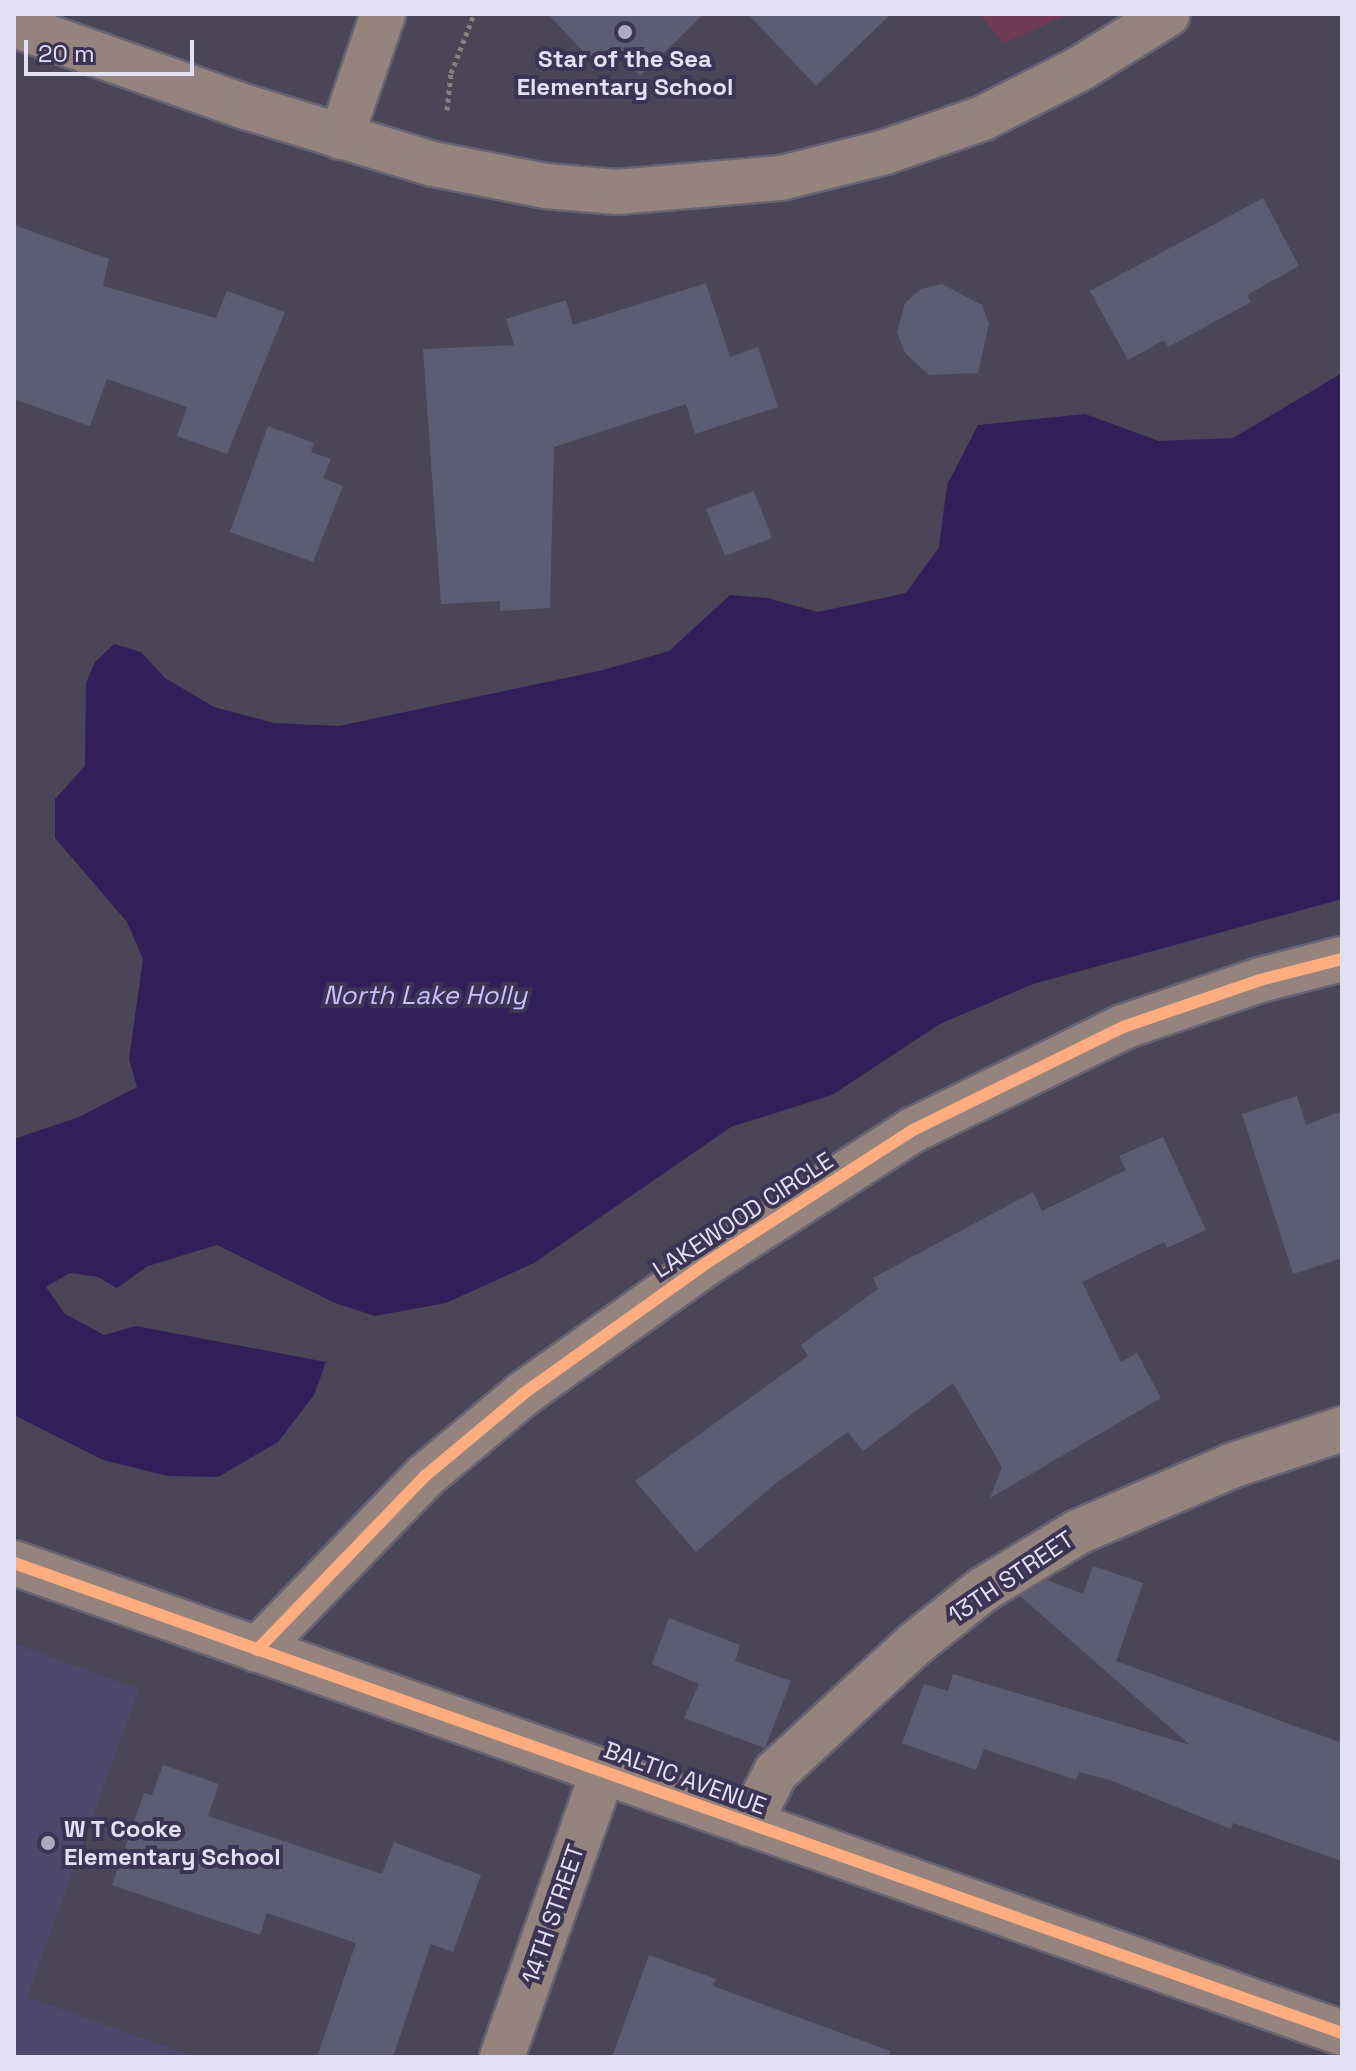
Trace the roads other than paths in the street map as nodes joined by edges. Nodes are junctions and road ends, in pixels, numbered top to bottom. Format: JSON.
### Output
{"nodes":[{"id":1,"x":383,"y":14,"type":"edge"},
{"id":2,"x":1168,"y":14,"type":"edge"},
{"id":3,"x":14,"y":25,"type":"edge"},
{"id":4,"x":341,"y":137,"type":"junction"},
{"id":5,"x":1342,"y":959,"type":"edge"},
{"id":6,"x":1342,"y":1429,"type":"edge"},
{"id":7,"x":14,"y":1563,"type":"edge"},
{"id":8,"x":257,"y":1650,"type":"junction"},
{"id":9,"x":603,"y":1772,"type":"junction"},
{"id":10,"x":749,"y":1824,"type":"junction"},
{"id":11,"x":1342,"y":2033,"type":"edge"},
{"id":12,"x":502,"y":2057,"type":"edge"}],
"edges":[{"from":1,"to":4,"type":"street"},
{"from":2,"to":4,"type":"street"},
{"from":3,"to":4,"type":"street"},
{"from":5,"to":8,"type":"street","name":"LAKEWOOD CIRCLE"},
{"from":6,"to":10,"type":"street","name":"13TH STREET"},
{"from":7,"to":8,"type":"street","name":"BALTIC AVENUE"},
{"from":8,"to":9,"type":"street","name":"BALTIC AVENUE"},
{"from":9,"to":10,"type":"street","name":"BALTIC AVENUE"},
{"from":9,"to":12,"type":"street","name":"14TH STREET"},
{"from":10,"to":11,"type":"street","name":"BALTIC AVENUE"}]}
